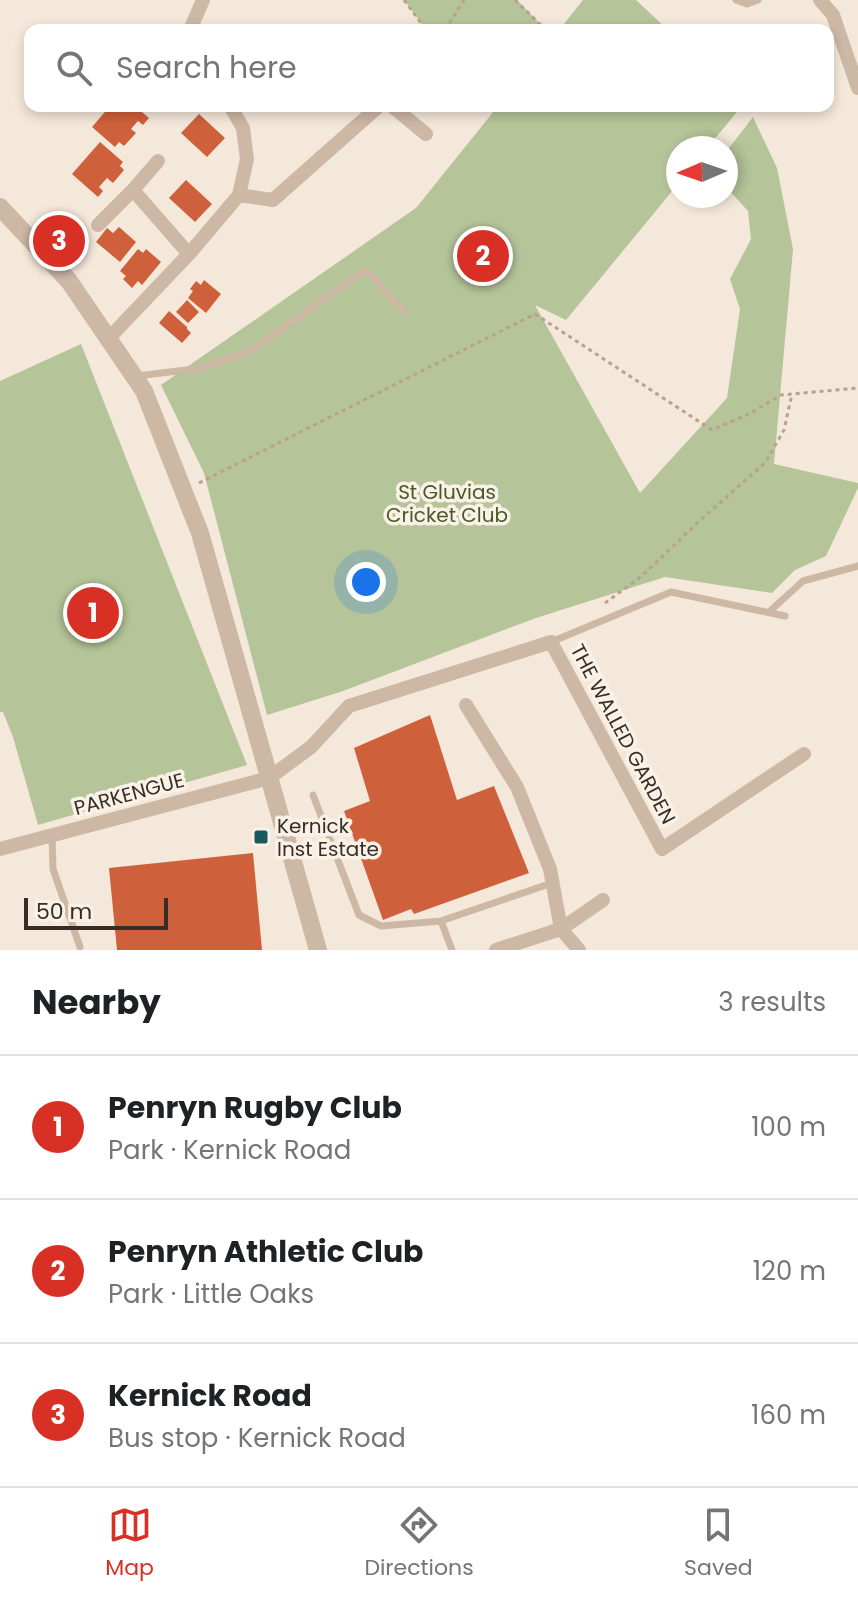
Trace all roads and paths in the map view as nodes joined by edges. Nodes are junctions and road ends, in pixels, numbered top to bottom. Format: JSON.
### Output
{"nodes":[{"id":1,"x":203,"y":0,"type":"edge"},
{"id":2,"x":404,"y":0,"type":"edge"},
{"id":3,"x":464,"y":0,"type":"edge"},
{"id":4,"x":515,"y":0,"type":"edge"},
{"id":5,"x":736,"y":0,"type":"edge"},
{"id":6,"x":758,"y":0,"type":"edge"},
{"id":7,"x":820,"y":0,"type":"edge"},
{"id":8,"x":193,"y":24,"type":"edge"},
{"id":9,"x":422,"y":24,"type":"edge"},
{"id":10,"x":449,"y":24,"type":"edge"},
{"id":11,"x":540,"y":24,"type":"edge"},
{"id":12,"x":858,"y":88,"type":"edge"},
{"id":13,"x":234,"y":112,"type":"edge"},
{"id":14,"x":372,"y":112,"type":"edge"},
{"id":15,"x":399,"y":112,"type":"edge"},
{"id":16,"x":426,"y":134,"type":"dead end"},
{"id":17,"x":158,"y":161,"type":"dead end"},
{"id":18,"x":133,"y":190,"type":"junction"},
{"id":19,"x":239,"y":195,"type":"junction"},
{"id":20,"x":0,"y":207,"type":"edge"},
{"id":21,"x":98,"y":225,"type":"dead end"},
{"id":22,"x":189,"y":254,"type":"junction"},
{"id":23,"x":405,"y":312,"type":"dead end"},
{"id":24,"x":109,"y":338,"type":"junction"},
{"id":25,"x":135,"y":376,"type":"junction"},
{"id":26,"x":858,"y":388,"type":"edge"},
{"id":27,"x":792,"y":394,"type":"junction"},
{"id":28,"x":184,"y":490,"type":"junction"},
{"id":29,"x":858,"y":566,"type":"edge"},
{"id":30,"x":604,"y":604,"type":"dead end"},
{"id":31,"x":770,"y":611,"type":"junction"},
{"id":32,"x":785,"y":616,"type":"dead end"},
{"id":33,"x":551,"y":642,"type":"junction"},
{"id":34,"x":466,"y":705,"type":"dead end"},
{"id":35,"x":804,"y":754,"type":"dead end"},
{"id":36,"x":269,"y":778,"type":"junction"},
{"id":37,"x":313,"y":795,"type":"dead end"},
{"id":38,"x":52,"y":835,"type":"junction"},
{"id":39,"x":0,"y":849,"type":"edge"},
{"id":40,"x":553,"y":883,"type":"junction"},
{"id":41,"x":603,"y":900,"type":"dead end"},
{"id":42,"x":441,"y":921,"type":"junction"},
{"id":43,"x":561,"y":929,"type":"junction"},
{"id":44,"x":80,"y":947,"type":"dead end"},
{"id":45,"x":318,"y":950,"type":"edge"},
{"id":46,"x":452,"y":950,"type":"edge"},
{"id":47,"x":496,"y":950,"type":"edge"},
{"id":48,"x":579,"y":950,"type":"edge"}],
"edges":[{"from":1,"to":8,"type":"street"},
{"from":2,"to":9,"type":"path"},
{"from":3,"to":10,"type":"path"},
{"from":4,"to":11,"type":"path"},
{"from":5,"to":6,"type":"lane"},
{"from":7,"to":12,"type":"street"},
{"from":13,"to":19,"type":"street"},
{"from":14,"to":19,"type":"street"},
{"from":15,"to":16,"type":"street"},
{"from":17,"to":18,"type":"street"},
{"from":18,"to":21,"type":"street"},
{"from":18,"to":22,"type":"street"},
{"from":19,"to":22,"type":"street"},
{"from":20,"to":24,"type":"street"},
{"from":22,"to":24,"type":"street"},
{"from":23,"to":25,"type":"lane"},
{"from":24,"to":25,"type":"street"},
{"from":25,"to":28,"type":"street"},
{"from":26,"to":27,"type":"path"},
{"from":27,"to":28,"type":"path"},
{"from":27,"to":30,"type":"path"},
{"from":28,"to":36,"type":"street"},
{"from":29,"to":31,"type":"lane"},
{"from":31,"to":32,"type":"lane"},
{"from":31,"to":33,"type":"lane"},
{"from":33,"to":35,"type":"street","name":"THE WALLED GARDEN"},
{"from":33,"to":36,"type":"street","name":"THE WALLED GARDEN"},
{"from":34,"to":40,"type":"street"},
{"from":36,"to":38,"type":"street","name":"PARKENGUE"},
{"from":36,"to":45,"type":"street"},
{"from":37,"to":42,"type":"lane"},
{"from":38,"to":39,"type":"street","name":"PARKENGUE"},
{"from":38,"to":44,"type":"lane"},
{"from":40,"to":42,"type":"lane"},
{"from":40,"to":43,"type":"street"},
{"from":41,"to":43,"type":"street"},
{"from":42,"to":46,"type":"lane"},
{"from":43,"to":47,"type":"street"},
{"from":43,"to":48,"type":"street"}]}
